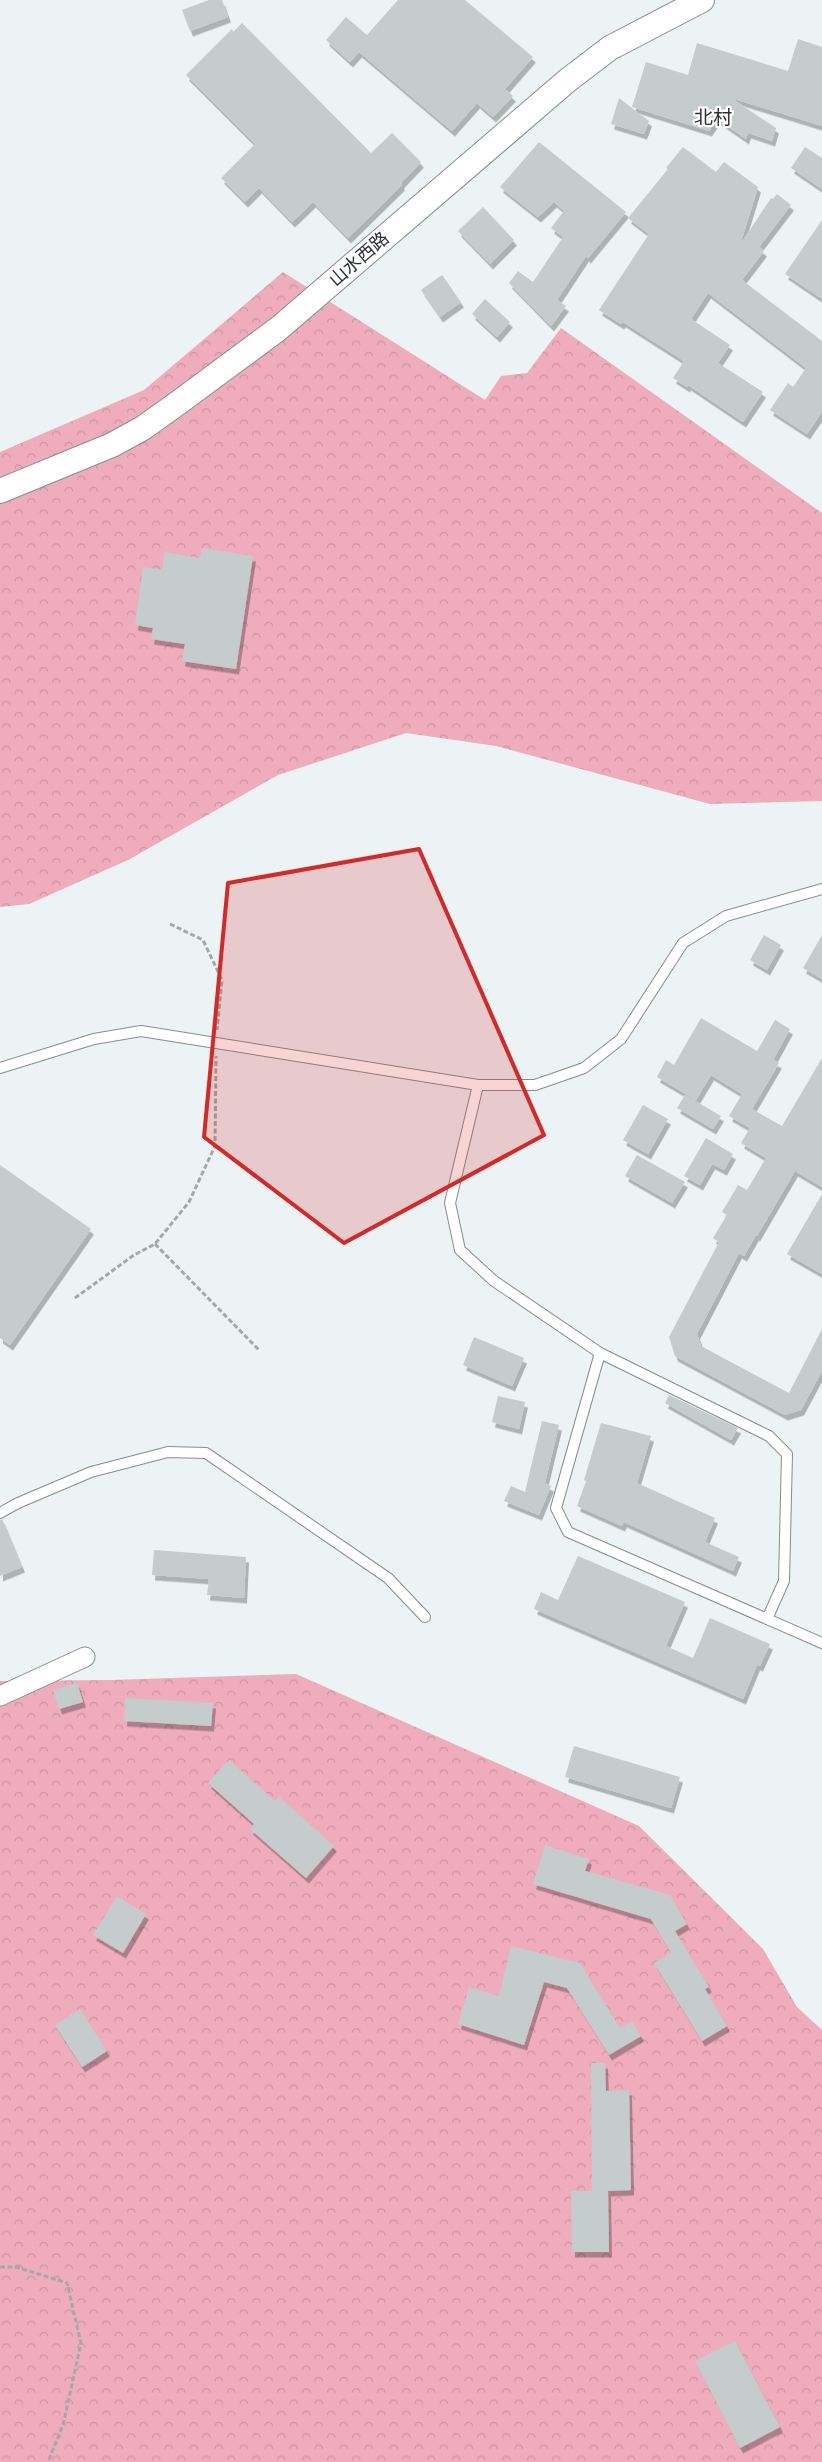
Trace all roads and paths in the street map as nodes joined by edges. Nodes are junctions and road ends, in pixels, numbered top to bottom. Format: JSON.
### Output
{"nodes":[{"id":1,"x":702,"y":0,"type":"edge"},
{"id":2,"x":0,"y":491,"type":"edge"},
{"id":3,"x":822,"y":889,"type":"edge"},
{"id":4,"x":170,"y":924,"type":"dead end"},
{"id":5,"x":216,"y":1043,"type":"junction"},
{"id":6,"x":0,"y":1068,"type":"edge"},
{"id":7,"x":478,"y":1085,"type":"junction"},
{"id":8,"x":155,"y":1244,"type":"junction"},
{"id":9,"x":75,"y":1298,"type":"dead end"},
{"id":10,"x":260,"y":1351,"type":"dead end"},
{"id":11,"x":600,"y":1353,"type":"junction"},
{"id":12,"x":0,"y":1513,"type":"edge"},
{"id":13,"x":425,"y":1617,"type":"dead end"},
{"id":14,"x":767,"y":1619,"type":"junction"},
{"id":15,"x":822,"y":1643,"type":"edge"},
{"id":16,"x":85,"y":1658,"type":"dead end"},
{"id":17,"x":0,"y":1695,"type":"edge"},
{"id":18,"x":0,"y":2266,"type":"edge"},
{"id":19,"x":48,"y":2462,"type":"edge"}],
"edges":[{"from":1,"to":2,"type":"street","name":"山水西路"},
{"from":3,"to":7,"type":"lane"},
{"from":4,"to":5,"type":"path"},
{"from":5,"to":6,"type":"lane"},
{"from":5,"to":7,"type":"lane"},
{"from":5,"to":8,"type":"path"},
{"from":7,"to":11,"type":"lane"},
{"from":8,"to":9,"type":"path"},
{"from":8,"to":10,"type":"path"},
{"from":11,"to":14,"type":"lane"},
{"from":11,"to":14,"type":"lane"},
{"from":12,"to":13,"type":"lane"},
{"from":14,"to":15,"type":"lane"},
{"from":16,"to":17,"type":"street"},
{"from":18,"to":19,"type":"path"}]}
